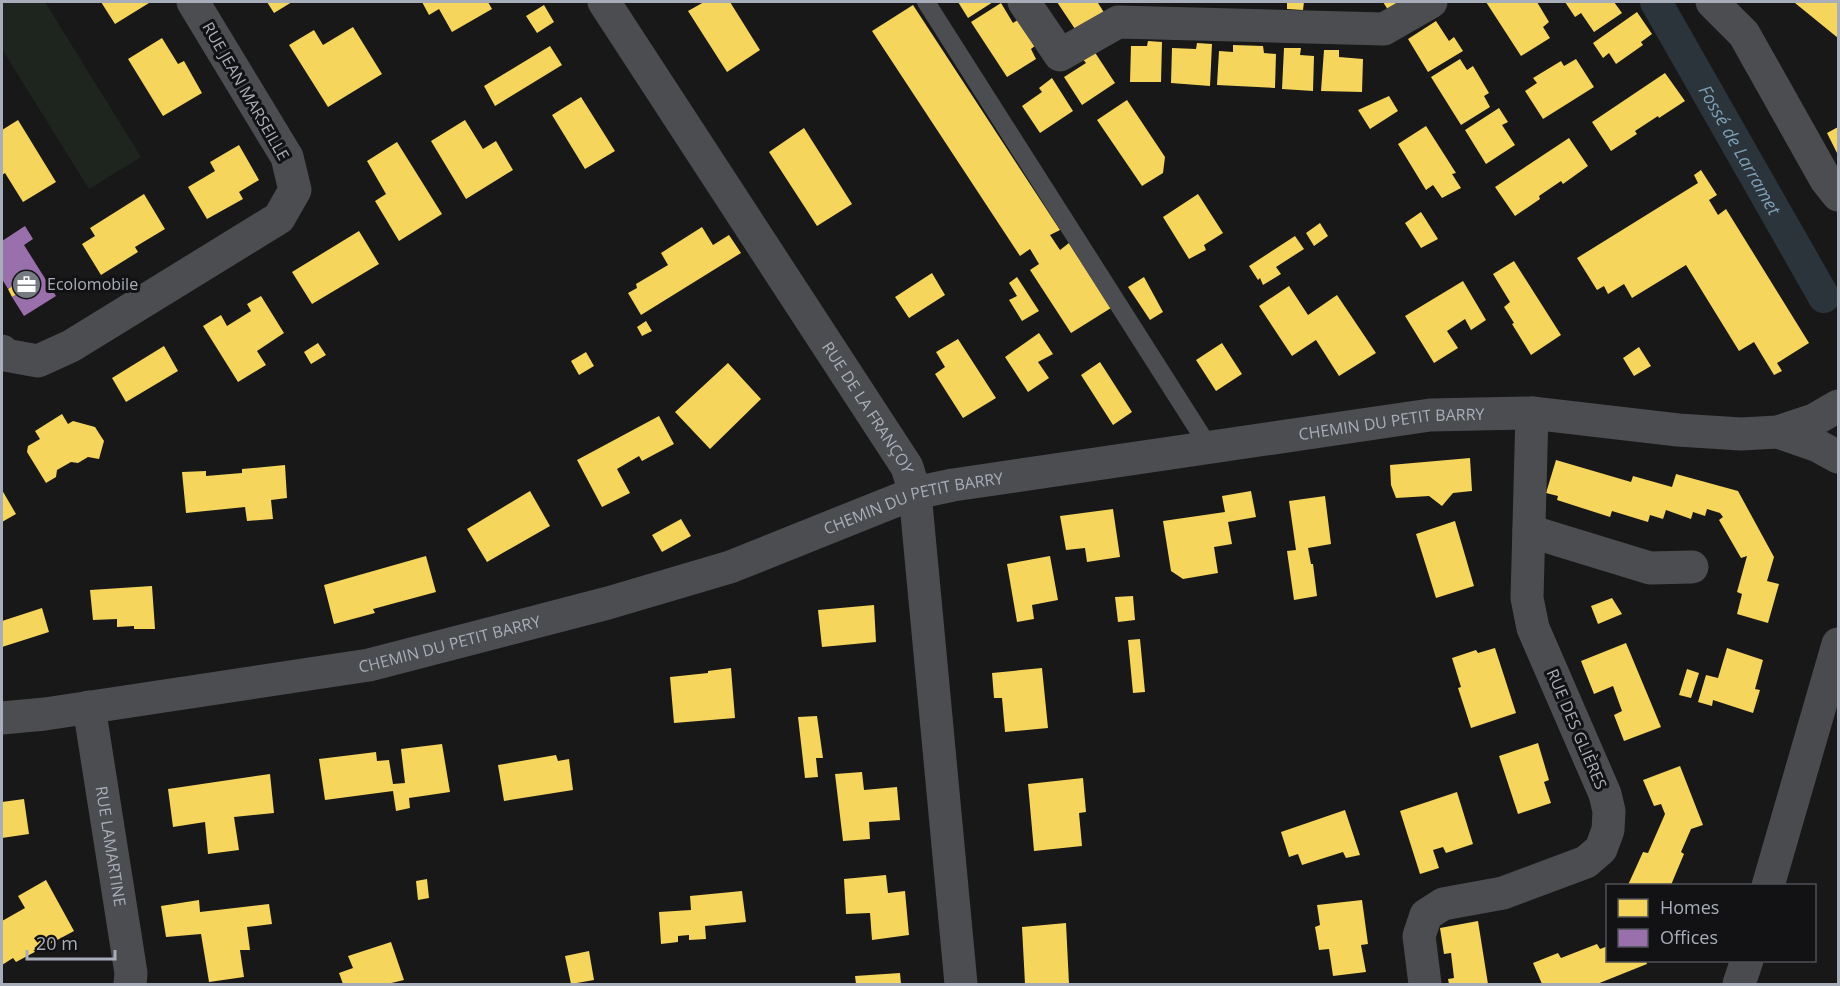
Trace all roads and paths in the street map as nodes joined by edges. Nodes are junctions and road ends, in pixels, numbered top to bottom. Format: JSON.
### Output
{"nodes":[{"id":1,"x":193,"y":2,"type":"edge"},
{"id":2,"x":604,"y":2,"type":"edge"},
{"id":3,"x":926,"y":2,"type":"edge"},
{"id":4,"x":1024,"y":2,"type":"edge"},
{"id":5,"x":1431,"y":2,"type":"edge"},
{"id":6,"x":1712,"y":2,"type":"edge"},
{"id":7,"x":1137,"y":12,"type":"edge"},
{"id":8,"x":1839,"y":195,"type":"edge"},
{"id":9,"x":2,"y":351,"type":"edge"},
{"id":10,"x":1839,"y":406,"type":"edge"},
{"id":11,"x":1532,"y":413,"type":"junction"},
{"id":12,"x":1778,"y":432,"type":"junction"},
{"id":13,"x":1209,"y":447,"type":"junction"},
{"id":14,"x":1839,"y":458,"type":"edge"},
{"id":15,"x":915,"y":493,"type":"junction"},
{"id":16,"x":1529,"y":531,"type":"junction"},
{"id":17,"x":1692,"y":567,"type":"dead end"},
{"id":18,"x":1839,"y":644,"type":"edge"},
{"id":19,"x":89,"y":707,"type":"junction"},
{"id":20,"x":2,"y":718,"type":"edge"},
{"id":21,"x":1768,"y":884,"type":"edge"},
{"id":22,"x":1746,"y":962,"type":"edge"},
{"id":23,"x":130,"y":984,"type":"edge"},
{"id":24,"x":961,"y":984,"type":"edge"},
{"id":25,"x":1425,"y":984,"type":"edge"},
{"id":26,"x":1739,"y":984,"type":"edge"}],
"edges":[{"from":1,"to":9,"type":"street","name":"RUE JEAN MARSEILLE"},
{"from":2,"to":15,"type":"street","name":"RUE DE LA FRANÇOY"},
{"from":3,"to":13,"type":"lane"},
{"from":4,"to":7,"type":"street"},
{"from":5,"to":7,"type":"street"},
{"from":6,"to":8,"type":"street"},
{"from":10,"to":12,"type":"street","name":"CHEMIN DU PETIT BARRY"},
{"from":11,"to":12,"type":"street","name":"CHEMIN DU PETIT BARRY"},
{"from":11,"to":13,"type":"street","name":"CHEMIN DU PETIT BARRY"},
{"from":11,"to":16,"type":"street","name":"RUE DES GLIÈRES"},
{"from":12,"to":14,"type":"street"},
{"from":13,"to":15,"type":"street","name":"CHEMIN DU PETIT BARRY"},
{"from":15,"to":19,"type":"street","name":"CHEMIN DU PETIT BARRY"},
{"from":15,"to":24,"type":"street","name":"RUE DE LA FRANÇOY"},
{"from":16,"to":17,"type":"street"},
{"from":16,"to":25,"type":"street","name":"RUE DES GLIÈRES"},
{"from":18,"to":21,"type":"street"},
{"from":19,"to":20,"type":"street","name":"CHEMIN DU PETIT BARRY"},
{"from":19,"to":23,"type":"street","name":"RUE LAMARTINE"},
{"from":22,"to":26,"type":"street"}]}
